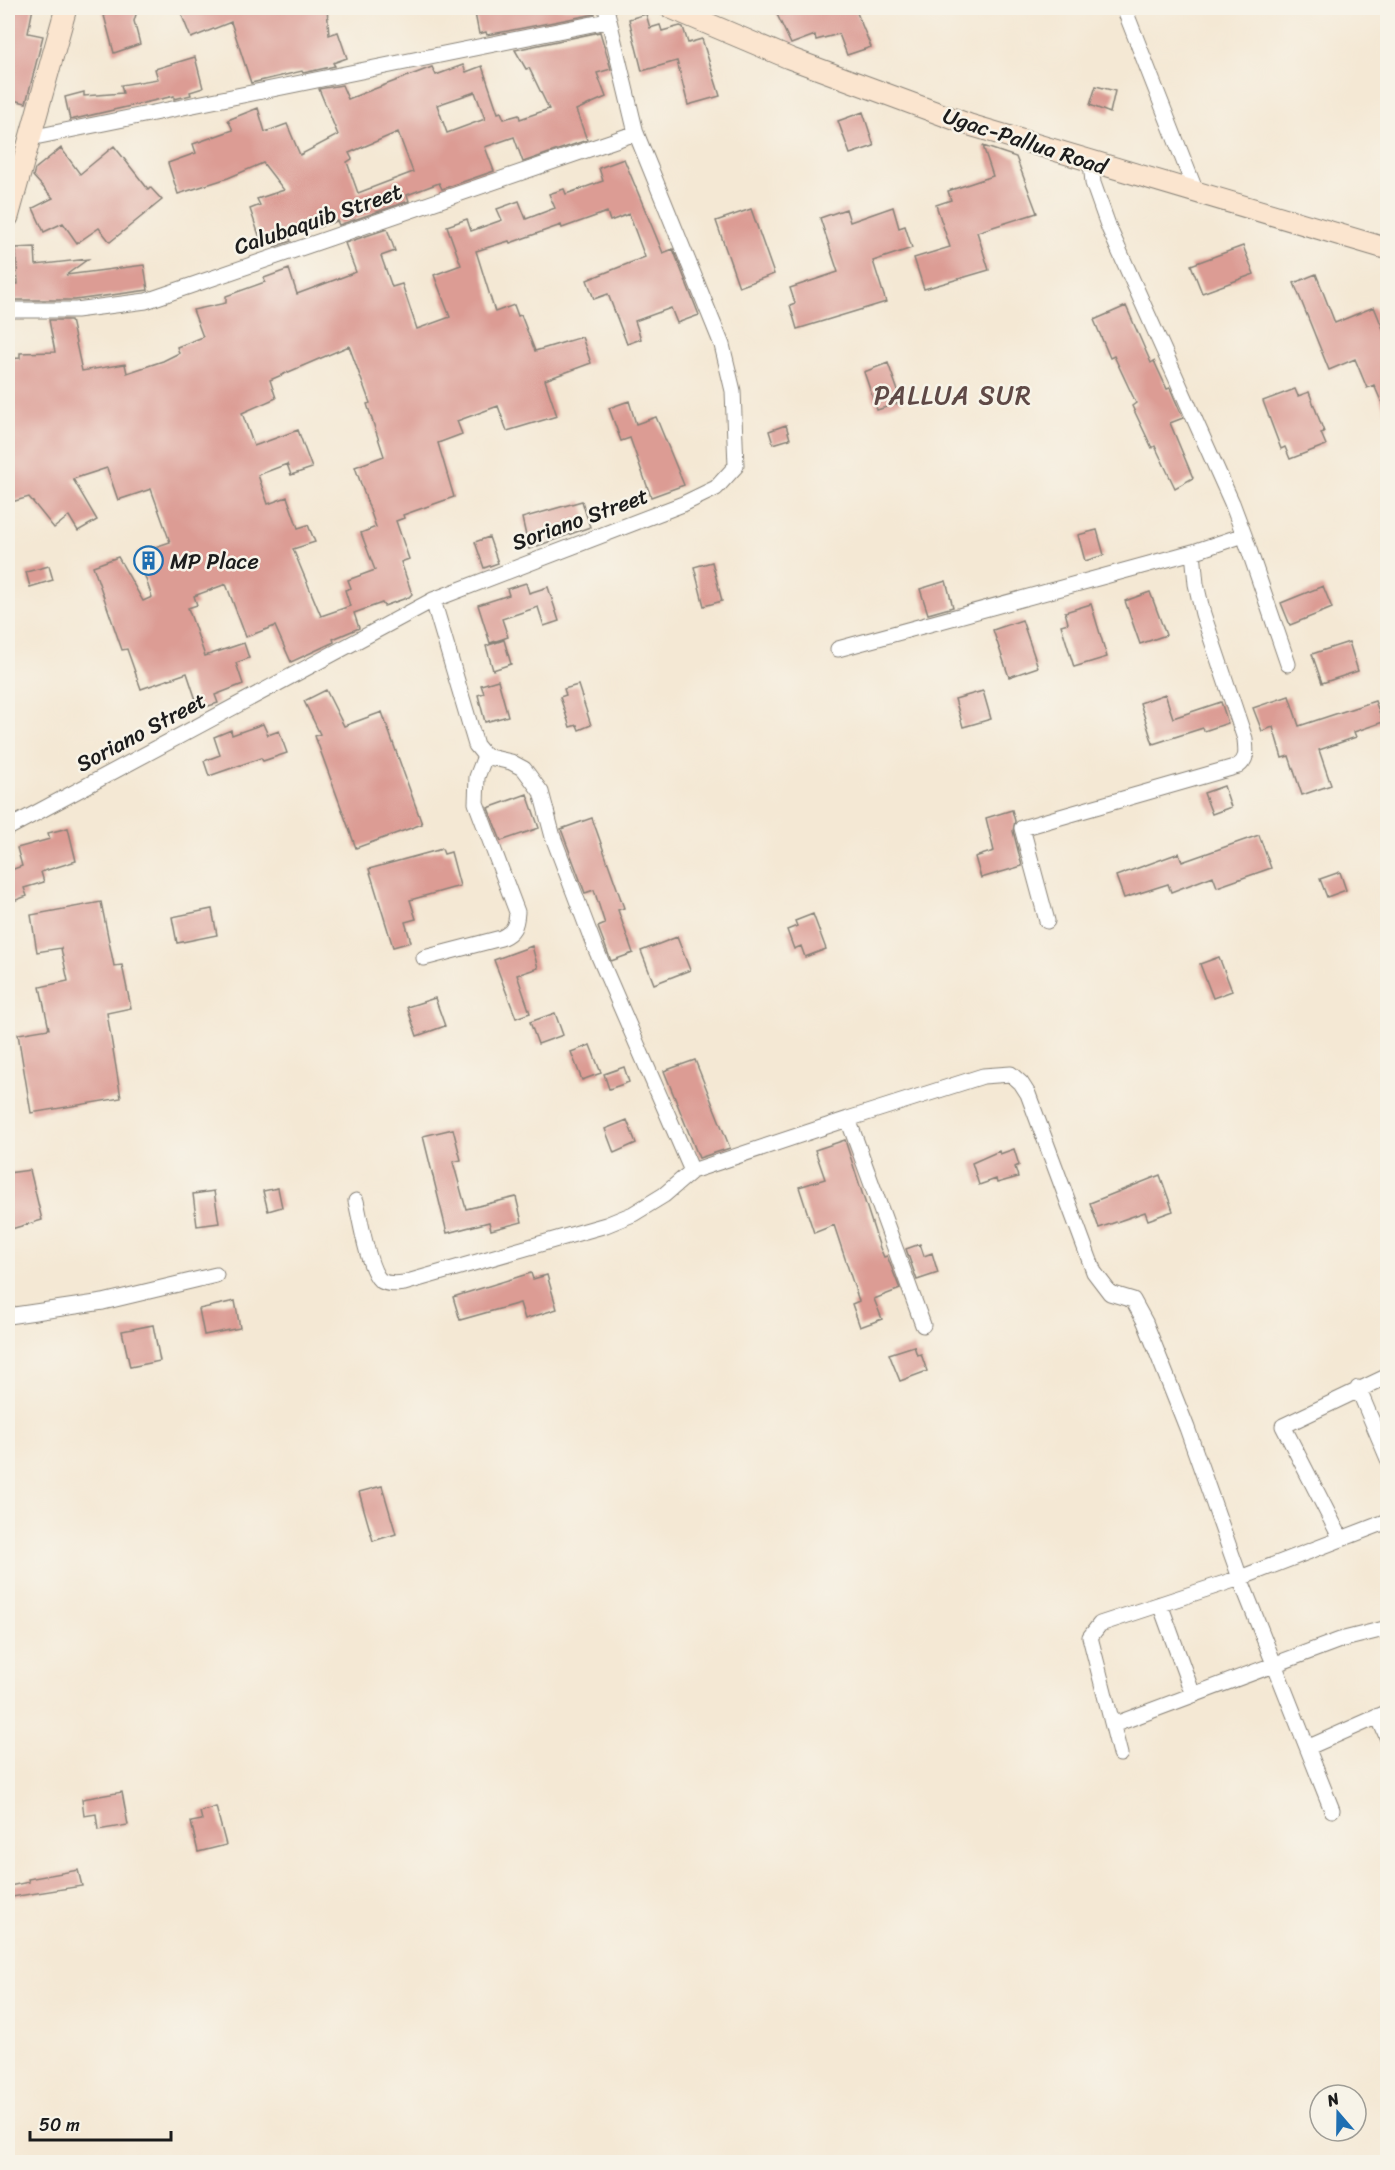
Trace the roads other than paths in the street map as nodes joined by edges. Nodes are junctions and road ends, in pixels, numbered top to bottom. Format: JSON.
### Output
{"nodes":[{"id":1,"x":66,"y":8,"type":"edge"},
{"id":2,"x":671,"y":8,"type":"edge"},
{"id":3,"x":1124,"y":8,"type":"edge"},
{"id":4,"x":607,"y":14,"type":"edge"},
{"id":5,"x":636,"y":133,"type":"junction"},
{"id":6,"x":30,"y":138,"type":"junction"},
{"id":7,"x":1091,"y":162,"type":"junction"},
{"id":8,"x":1196,"y":192,"type":"junction"},
{"id":9,"x":8,"y":217,"type":"edge"},
{"id":10,"x":1388,"y":249,"type":"edge"},
{"id":11,"x":8,"y":309,"type":"edge"},
{"id":12,"x":1244,"y":535,"type":"junction"},
{"id":13,"x":1193,"y":552,"type":"junction"},
{"id":14,"x":433,"y":600,"type":"junction"},
{"id":15,"x":838,"y":649,"type":"dead end"},
{"id":16,"x":1288,"y":664,"type":"dead end"},
{"id":17,"x":485,"y":756,"type":"junction"},
{"id":18,"x":8,"y":828,"type":"edge"},
{"id":19,"x":1047,"y":921,"type":"dead end"},
{"id":20,"x":424,"y":958,"type":"dead end"},
{"id":21,"x":848,"y":1119,"type":"junction"},
{"id":22,"x":692,"y":1171,"type":"junction"},
{"id":23,"x":356,"y":1201,"type":"dead end"},
{"id":24,"x":216,"y":1275,"type":"dead end"},
{"id":25,"x":8,"y":1316,"type":"edge"},
{"id":26,"x":922,"y":1325,"type":"dead end"},
{"id":27,"x":1388,"y":1376,"type":"edge"},
{"id":28,"x":1358,"y":1388,"type":"junction"},
{"id":29,"x":1388,"y":1459,"type":"edge"},
{"id":30,"x":1388,"y":1521,"type":"edge"},
{"id":31,"x":1341,"y":1539,"type":"junction"},
{"id":32,"x":1240,"y":1578,"type":"junction"},
{"id":33,"x":1160,"y":1604,"type":"junction"},
{"id":34,"x":1388,"y":1628,"type":"edge"},
{"id":35,"x":1275,"y":1665,"type":"junction"},
{"id":36,"x":1194,"y":1695,"type":"junction"},
{"id":37,"x":1383,"y":1714,"type":"edge"},
{"id":38,"x":1113,"y":1725,"type":"junction"},
{"id":39,"x":1388,"y":1739,"type":"edge"},
{"id":40,"x":1309,"y":1747,"type":"junction"},
{"id":41,"x":1120,"y":1754,"type":"dead end"},
{"id":42,"x":1332,"y":1810,"type":"dead end"}],
"edges":[{"from":1,"to":6,"type":"street"},
{"from":2,"to":7,"type":"street","name":"Ugac-Pallua Road"},
{"from":3,"to":8,"type":"street"},
{"from":4,"to":5,"type":"street","name":"Soriano Street"},
{"from":4,"to":6,"type":"street"},
{"from":5,"to":11,"type":"street","name":"Calubaquib Street"},
{"from":5,"to":14,"type":"street","name":"Soriano Street"},
{"from":6,"to":9,"type":"street"},
{"from":7,"to":8,"type":"street","name":"Ugac-Pallua Road"},
{"from":7,"to":12,"type":"street"},
{"from":8,"to":10,"type":"street","name":"Ugac-Pallua Road"},
{"from":12,"to":13,"type":"street"},
{"from":12,"to":16,"type":"street"},
{"from":13,"to":15,"type":"street"},
{"from":13,"to":19,"type":"street"},
{"from":14,"to":17,"type":"street"},
{"from":14,"to":18,"type":"street","name":"Soriano Street"},
{"from":17,"to":20,"type":"street"},
{"from":17,"to":22,"type":"street"},
{"from":21,"to":22,"type":"street"},
{"from":21,"to":26,"type":"street"},
{"from":21,"to":32,"type":"street"},
{"from":22,"to":23,"type":"street"},
{"from":24,"to":25,"type":"street"},
{"from":27,"to":28,"type":"street"},
{"from":28,"to":29,"type":"street"},
{"from":28,"to":31,"type":"street"},
{"from":30,"to":31,"type":"street"},
{"from":31,"to":32,"type":"street"},
{"from":32,"to":33,"type":"street"},
{"from":32,"to":35,"type":"street"},
{"from":33,"to":36,"type":"street"},
{"from":33,"to":38,"type":"street"},
{"from":34,"to":35,"type":"street"},
{"from":35,"to":36,"type":"street"},
{"from":35,"to":40,"type":"street"},
{"from":36,"to":38,"type":"street"},
{"from":37,"to":39,"type":"street"},
{"from":37,"to":40,"type":"street"},
{"from":38,"to":41,"type":"street"},
{"from":40,"to":42,"type":"street"}]}
